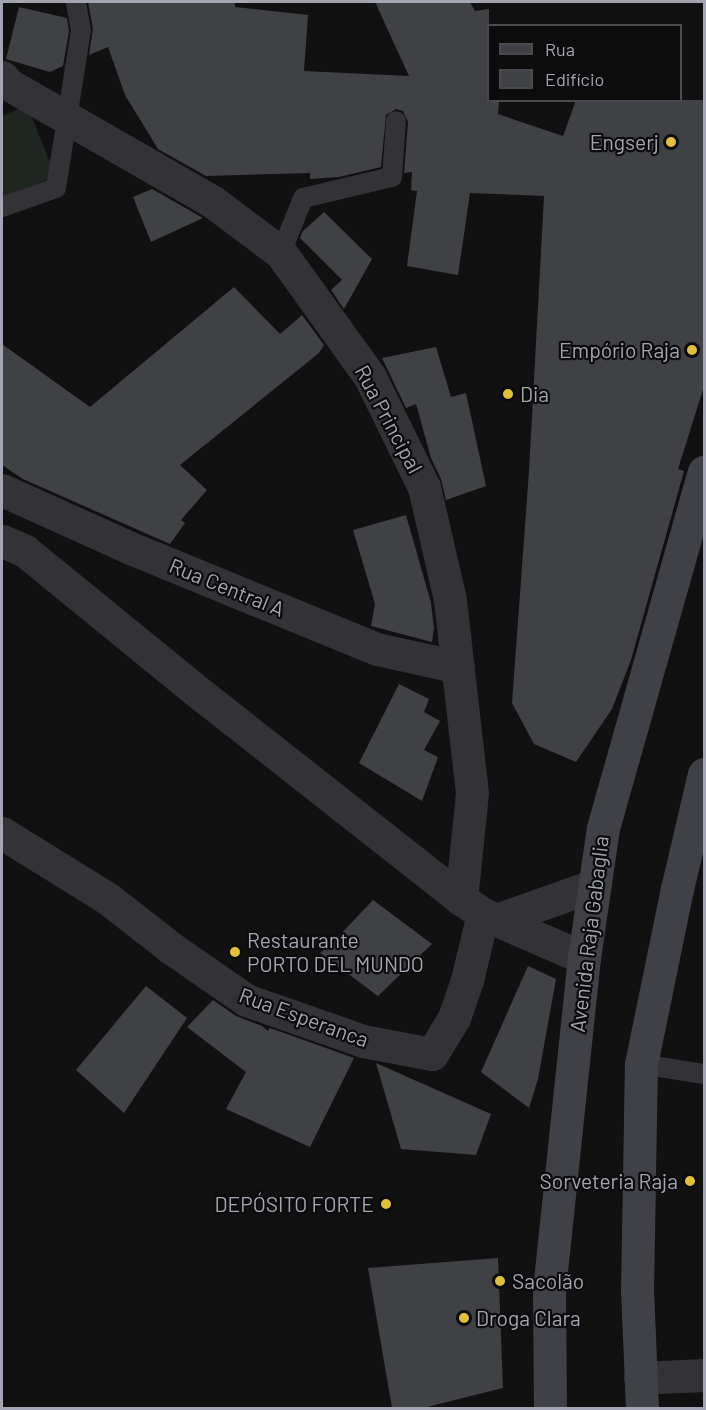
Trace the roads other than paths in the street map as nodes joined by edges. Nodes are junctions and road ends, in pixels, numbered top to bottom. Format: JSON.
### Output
{"nodes":[{"id":1,"x":76,"y":2,"type":"edge"},
{"id":2,"x":2,"y":77,"type":"edge"},
{"id":3,"x":68,"y":118,"type":"junction"},
{"id":4,"x":396,"y":122,"type":"dead end"},
{"id":5,"x":2,"y":207,"type":"edge"},
{"id":6,"x":281,"y":253,"type":"junction"},
{"id":7,"x":705,"y":472,"type":"edge"},
{"id":8,"x":2,"y":490,"type":"edge"},
{"id":9,"x":2,"y":541,"type":"edge"},
{"id":10,"x":458,"y":667,"type":"junction"},
{"id":11,"x":705,"y":774,"type":"edge"},
{"id":12,"x":2,"y":833,"type":"edge"},
{"id":13,"x":595,"y":885,"type":"junction"},
{"id":14,"x":480,"y":911,"type":"junction"},
{"id":15,"x":584,"y":958,"type":"junction"},
{"id":16,"x":641,"y":1064,"type":"junction"},
{"id":17,"x":705,"y":1074,"type":"edge"},
{"id":18,"x":705,"y":1375,"type":"edge"},
{"id":19,"x":641,"y":1393,"type":"edge"},
{"id":20,"x":550,"y":1408,"type":"edge"}],
"edges":[{"from":1,"to":3,"type":"lane"},
{"from":2,"to":3,"type":"street","name":"Rua Principal"},
{"from":3,"to":5,"type":"lane"},
{"from":3,"to":6,"type":"street","name":"Rua Principal"},
{"from":4,"to":6,"type":"lane"},
{"from":6,"to":10,"type":"street","name":"Rua Principal"},
{"from":7,"to":13,"type":"main road","name":"Avenida Raja Gabaglia"},
{"from":8,"to":10,"type":"street","name":"Rua Central A"},
{"from":9,"to":14,"type":"street"},
{"from":10,"to":14,"type":"street","name":"Rua Principal"},
{"from":11,"to":16,"type":"main road"},
{"from":12,"to":14,"type":"street","name":"Rua Esperanca"},
{"from":13,"to":14,"type":"street"},
{"from":13,"to":15,"type":"main road","name":"Avenida Raja Gabaglia"},
{"from":14,"to":15,"type":"street"},
{"from":15,"to":20,"type":"main road","name":"Avenida Raja Gabaglia"},
{"from":16,"to":17,"type":"lane"},
{"from":16,"to":19,"type":"main road"},
{"from":18,"to":19,"type":"street"}]}
